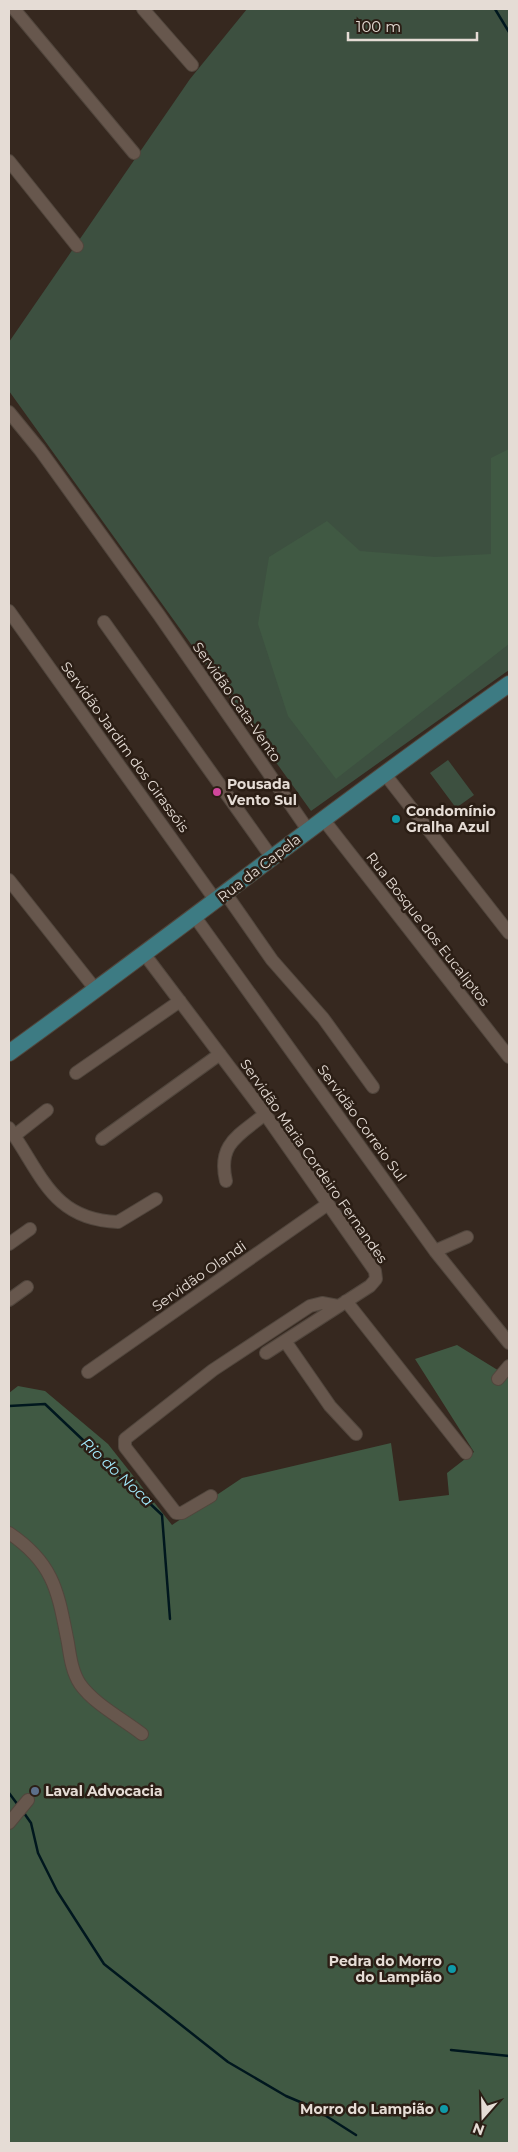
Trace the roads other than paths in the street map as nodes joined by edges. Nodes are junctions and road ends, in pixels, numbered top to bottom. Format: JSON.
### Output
{"nodes":[{"id":1,"x":14,"y":9,"type":"edge"},
{"id":2,"x":143,"y":9,"type":"edge"},
{"id":3,"x":192,"y":65,"type":"dead end"},
{"id":4,"x":134,"y":153,"type":"dead end"},
{"id":5,"x":9,"y":161,"type":"edge"},
{"id":6,"x":77,"y":246,"type":"dead end"},
{"id":7,"x":9,"y":412,"type":"edge"},
{"id":8,"x":9,"y":611,"type":"edge"},
{"id":9,"x":104,"y":622,"type":"dead end"},
{"id":10,"x":509,"y":684,"type":"edge"},
{"id":11,"x":384,"y":773,"type":"junction"},
{"id":12,"x":322,"y":819,"type":"junction"},
{"id":13,"x":308,"y":830,"type":"junction"},
{"id":14,"x":272,"y":858,"type":"junction"},
{"id":15,"x":9,"y":880,"type":"edge"},
{"id":16,"x":221,"y":898,"type":"junction"},
{"id":17,"x":195,"y":917,"type":"junction"},
{"id":18,"x":509,"y":933,"type":"edge"},
{"id":19,"x":145,"y":955,"type":"junction"},
{"id":20,"x":96,"y":990,"type":"junction"},
{"id":21,"x":180,"y":1001,"type":"junction"},
{"id":22,"x":9,"y":1053,"type":"edge"},
{"id":23,"x":220,"y":1054,"type":"junction"},
{"id":24,"x":509,"y":1057,"type":"edge"},
{"id":25,"x":76,"y":1073,"type":"dead end"},
{"id":26,"x":373,"y":1087,"type":"dead end"},
{"id":27,"x":47,"y":1110,"type":"dead end"},
{"id":28,"x":266,"y":1114,"type":"junction"},
{"id":29,"x":12,"y":1132,"type":"edge"},
{"id":30,"x":102,"y":1139,"type":"dead end"},
{"id":31,"x":226,"y":1181,"type":"dead end"},
{"id":32,"x":156,"y":1199,"type":"dead end"},
{"id":33,"x":328,"y":1204,"type":"junction"},
{"id":34,"x":30,"y":1229,"type":"dead end"},
{"id":35,"x":467,"y":1237,"type":"dead end"},
{"id":36,"x":9,"y":1244,"type":"edge"},
{"id":37,"x":435,"y":1251,"type":"junction"},
{"id":38,"x":27,"y":1288,"type":"dead end"},
{"id":39,"x":9,"y":1300,"type":"edge"},
{"id":40,"x":342,"y":1303,"type":"junction"},
{"id":41,"x":285,"y":1341,"type":"junction"},
{"id":42,"x":509,"y":1344,"type":"edge"},
{"id":43,"x":266,"y":1353,"type":"dead end"},
{"id":44,"x":509,"y":1366,"type":"edge"},
{"id":45,"x":88,"y":1372,"type":"dead end"},
{"id":46,"x":498,"y":1379,"type":"dead end"},
{"id":47,"x":356,"y":1434,"type":"dead end"},
{"id":48,"x":466,"y":1453,"type":"dead end"},
{"id":49,"x":211,"y":1496,"type":"dead end"},
{"id":50,"x":9,"y":1533,"type":"edge"},
{"id":51,"x":142,"y":1734,"type":"dead end"},
{"id":52,"x":23,"y":1806,"type":"dead end"},
{"id":53,"x":9,"y":1823,"type":"edge"}],
"edges":[{"from":1,"to":4,"type":"street"},
{"from":2,"to":3,"type":"street"},
{"from":5,"to":6,"type":"street"},
{"from":7,"to":13,"type":"street","name":"Servidão Cata-Vento"},
{"from":8,"to":16,"type":"street","name":"Servidão Jardim dos Girassóis"},
{"from":9,"to":14,"type":"street"},
{"from":10,"to":11,"type":"main road","name":"Rua da Capela"},
{"from":11,"to":12,"type":"main road","name":"Rua da Capela"},
{"from":11,"to":18,"type":"street"},
{"from":12,"to":13,"type":"main road","name":"Rua da Capela"},
{"from":12,"to":24,"type":"street","name":"Rua Bosque dos Eucaliptos"},
{"from":13,"to":14,"type":"main road","name":"Rua da Capela"},
{"from":14,"to":16,"type":"main road","name":"Rua da Capela"},
{"from":15,"to":20,"type":"street"},
{"from":16,"to":17,"type":"main road","name":"Rua da Capela"},
{"from":16,"to":26,"type":"street","name":"Servidão Jardim dos Girassóis"},
{"from":17,"to":19,"type":"main road","name":"Rua da Capela"},
{"from":17,"to":37,"type":"street","name":"Servidão Correio Sul"},
{"from":19,"to":20,"type":"main road","name":"Rua da Capela"},
{"from":19,"to":21,"type":"street","name":"Servidão Maria Cordeiro Fernandes"},
{"from":20,"to":22,"type":"main road","name":"Rua da Capela"},
{"from":21,"to":23,"type":"street","name":"Servidão Maria Cordeiro Fernandes"},
{"from":21,"to":25,"type":"street"},
{"from":23,"to":28,"type":"street","name":"Servidão Maria Cordeiro Fernandes"},
{"from":23,"to":30,"type":"street"},
{"from":27,"to":29,"type":"street"},
{"from":28,"to":31,"type":"street"},
{"from":28,"to":33,"type":"street","name":"Servidão Maria Cordeiro Fernandes"},
{"from":29,"to":32,"type":"street"},
{"from":33,"to":40,"type":"street","name":"Servidão Maria Cordeiro Fernandes"},
{"from":33,"to":45,"type":"street","name":"Servidão Olandi"},
{"from":34,"to":36,"type":"street"},
{"from":35,"to":37,"type":"street"},
{"from":37,"to":42,"type":"street","name":"Servidão Correio Sul"},
{"from":38,"to":39,"type":"street"},
{"from":40,"to":41,"type":"street","name":"Servidão Maria Cordeiro Fernandes"},
{"from":40,"to":48,"type":"street"},
{"from":40,"to":49,"type":"street"},
{"from":41,"to":43,"type":"street","name":"Servidão Maria Cordeiro Fernandes"},
{"from":41,"to":47,"type":"street"},
{"from":44,"to":46,"type":"street"},
{"from":50,"to":51,"type":"street"},
{"from":52,"to":53,"type":"street"}]}
